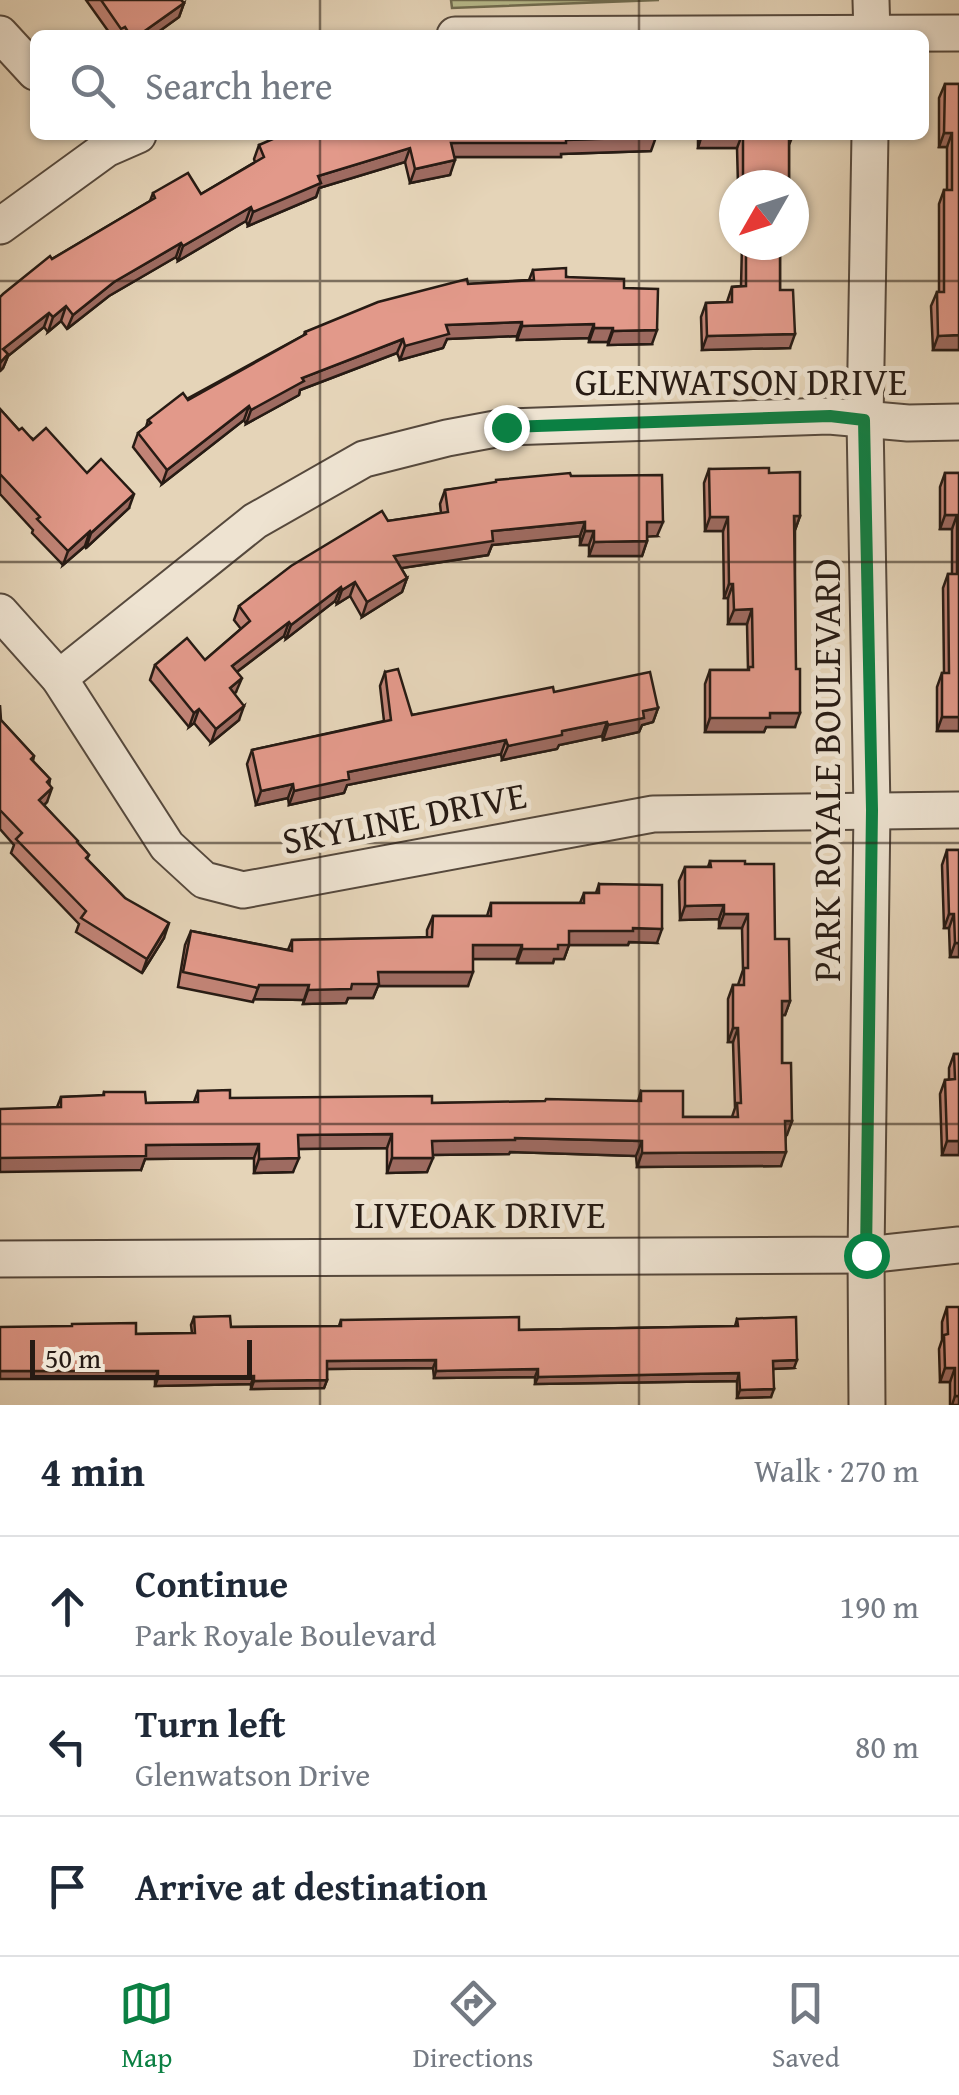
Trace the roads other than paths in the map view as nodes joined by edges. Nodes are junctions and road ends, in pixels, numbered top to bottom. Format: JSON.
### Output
{"nodes":[{"id":1,"x":871,"y":0,"type":"edge"},
{"id":2,"x":872,"y":30,"type":"edge"},
{"id":3,"x":929,"y":33,"type":"edge"},
{"id":4,"x":959,"y":33,"type":"edge"},
{"id":5,"x":0,"y":34,"type":"edge"},
{"id":6,"x":30,"y":67,"type":"edge"},
{"id":7,"x":112,"y":140,"type":"edge"},
{"id":8,"x":870,"y":140,"type":"edge"},
{"id":9,"x":0,"y":226,"type":"edge"},
{"id":10,"x":864,"y":420,"type":"junction"},
{"id":11,"x":959,"y":422,"type":"edge"},
{"id":12,"x":0,"y":612,"type":"edge"},
{"id":13,"x":59,"y":678,"type":"junction"},
{"id":14,"x":872,"y":810,"type":"junction"},
{"id":15,"x":959,"y":810,"type":"edge"},
{"id":16,"x":959,"y":1244,"type":"edge"},
{"id":17,"x":866,"y":1255,"type":"junction"},
{"id":18,"x":0,"y":1259,"type":"edge"},
{"id":19,"x":867,"y":1405,"type":"edge"}],
"edges":[{"from":1,"to":2,"type":"street"},
{"from":3,"to":4,"type":"street"},
{"from":5,"to":6,"type":"street"},
{"from":7,"to":9,"type":"street"},
{"from":8,"to":10,"type":"street","name":"PARK ROYALE BOULEVARD"},
{"from":10,"to":11,"type":"street","name":"GLENWATSON DRIVE"},
{"from":10,"to":13,"type":"street","name":"GLENWATSON DRIVE"},
{"from":10,"to":14,"type":"street","name":"PARK ROYALE BOULEVARD"},
{"from":12,"to":13,"type":"street","name":"SKYLINE DRIVE"},
{"from":13,"to":14,"type":"street","name":"SKYLINE DRIVE"},
{"from":14,"to":15,"type":"street","name":"SKYLINE DRIVE"},
{"from":14,"to":17,"type":"street","name":"PARK ROYALE BOULEVARD"},
{"from":16,"to":17,"type":"street","name":"LIVEOAK DRIVE"},
{"from":17,"to":18,"type":"street","name":"LIVEOAK DRIVE"},
{"from":17,"to":19,"type":"street","name":"PARK ROYALE BOULEVARD"}]}
